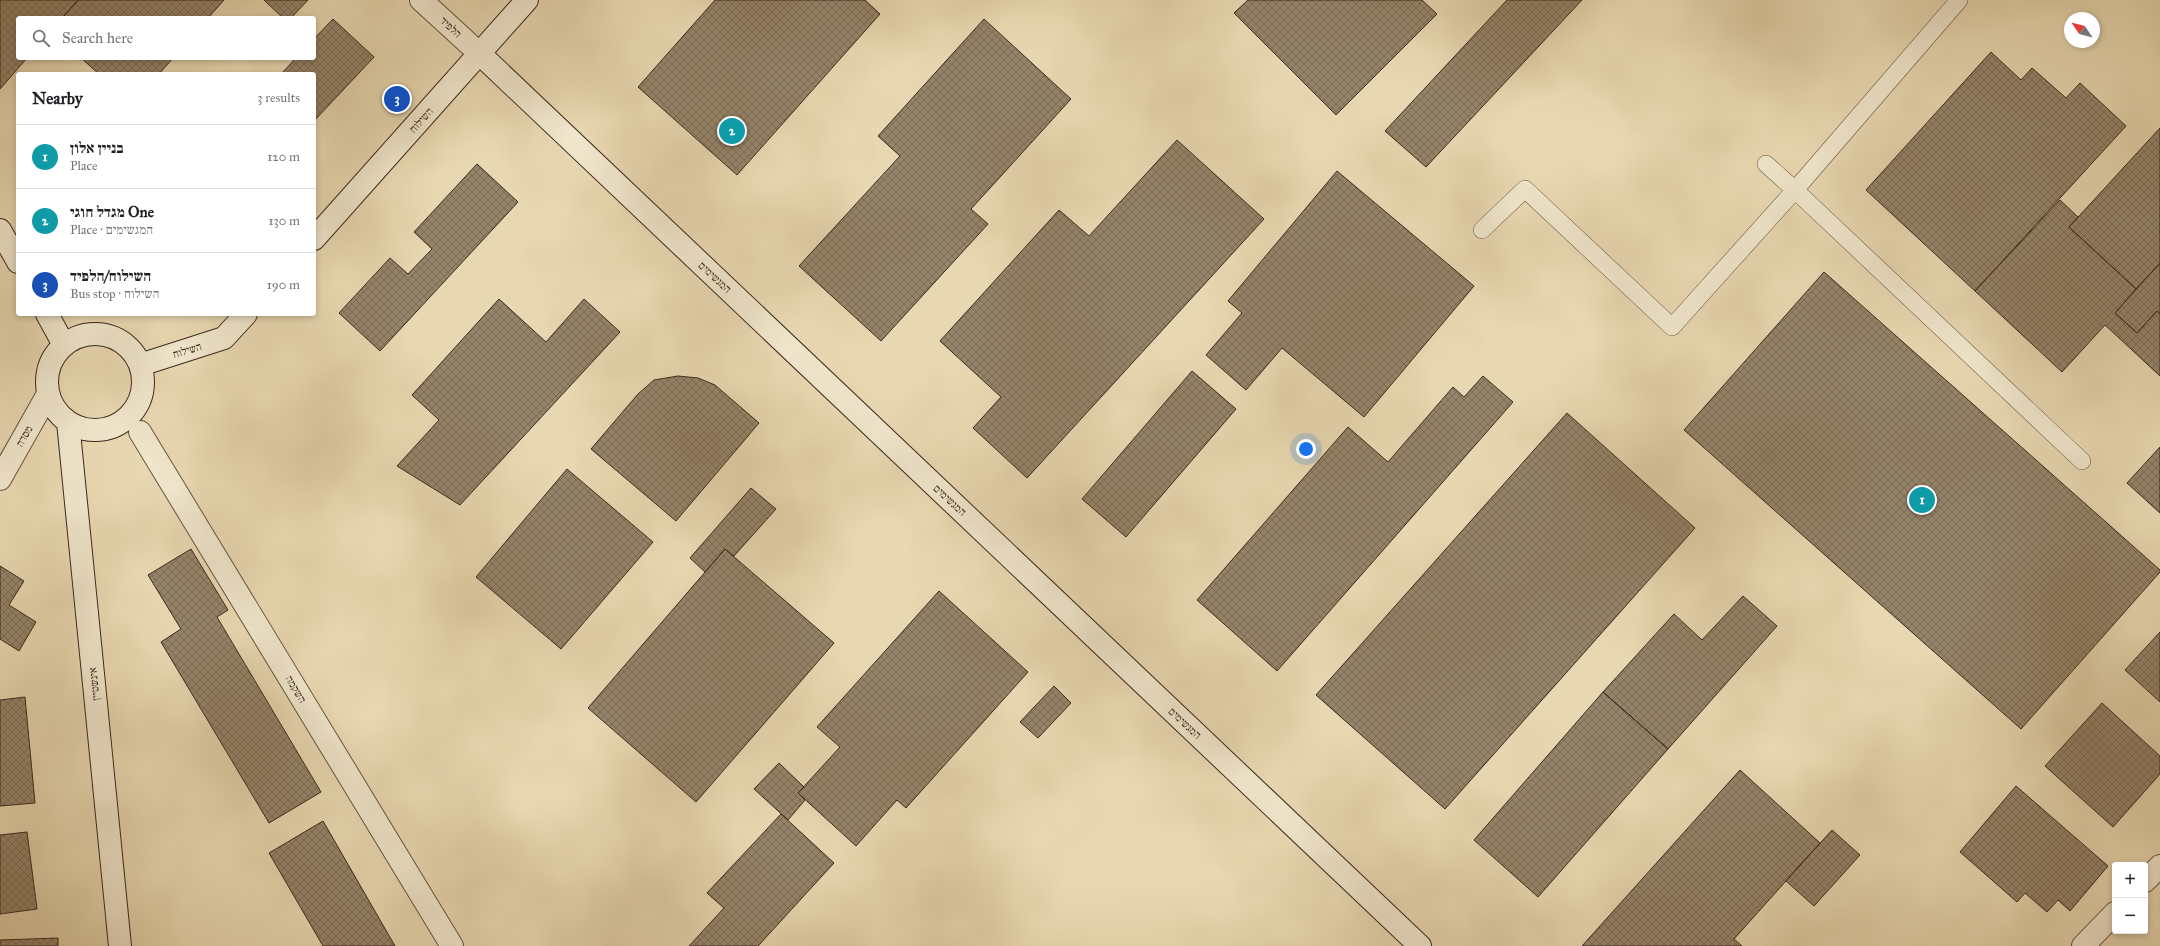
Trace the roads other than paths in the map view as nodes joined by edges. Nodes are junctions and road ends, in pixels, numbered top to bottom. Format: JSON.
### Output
{"nodes":[{"id":1,"x":421,"y":0,"type":"edge"},
{"id":2,"x":527,"y":0,"type":"edge"},
{"id":3,"x":1959,"y":0,"type":"edge"},
{"id":4,"x":480,"y":54,"type":"junction"},
{"id":5,"x":1766,"y":164,"type":"dead end"},
{"id":6,"x":1795,"y":190,"type":"junction"},
{"id":7,"x":0,"y":230,"type":"edge"},
{"id":8,"x":1482,"y":230,"type":"dead end"},
{"id":9,"x":316,"y":237,"type":"edge"},
{"id":10,"x":16,"y":258,"type":"edge"},
{"id":11,"x":48,"y":316,"type":"edge"},
{"id":12,"x":244,"y":316,"type":"edge"},
{"id":13,"x":64,"y":345,"type":"junction"},
{"id":14,"x":140,"y":365,"type":"junction"},
{"id":15,"x":48,"y":394,"type":"junction"},
{"id":16,"x":68,"y":422,"type":"junction"},
{"id":17,"x":140,"y":432,"type":"dead end"},
{"id":18,"x":2082,"y":461,"type":"dead end"},
{"id":19,"x":0,"y":479,"type":"edge"},
{"id":20,"x":2160,"y":866,"type":"edge"},
{"id":21,"x":2148,"y":878,"type":"edge"},
{"id":22,"x":2112,"y":915,"type":"edge"},
{"id":23,"x":120,"y":946,"type":"edge"},
{"id":24,"x":452,"y":946,"type":"edge"},
{"id":25,"x":1420,"y":946,"type":"edge"},
{"id":26,"x":2083,"y":946,"type":"edge"}],
"edges":[{"from":1,"to":4,"type":"street","name":"הלפיד"},
{"from":2,"to":4,"type":"street","name":"השילוח"},
{"from":3,"to":6,"type":"lane"},
{"from":4,"to":9,"type":"street","name":"השילוח"},
{"from":4,"to":25,"type":"street","name":"המגשימים"},
{"from":5,"to":6,"type":"lane"},
{"from":6,"to":8,"type":"lane"},
{"from":6,"to":18,"type":"lane"},
{"from":7,"to":10,"type":"street"},
{"from":11,"to":13,"type":"street"},
{"from":12,"to":14,"type":"street","name":"השילוח"},
{"from":13,"to":14,"type":"street"},
{"from":13,"to":15,"type":"street"},
{"from":14,"to":16,"type":"street"},
{"from":15,"to":16,"type":"street"},
{"from":15,"to":19,"type":"street","name":"מסדה"},
{"from":16,"to":23,"type":"street","name":"אינשטיין"},
{"from":17,"to":24,"type":"street","name":"השקמה"},
{"from":20,"to":21,"type":"street"},
{"from":22,"to":26,"type":"street"}]}
